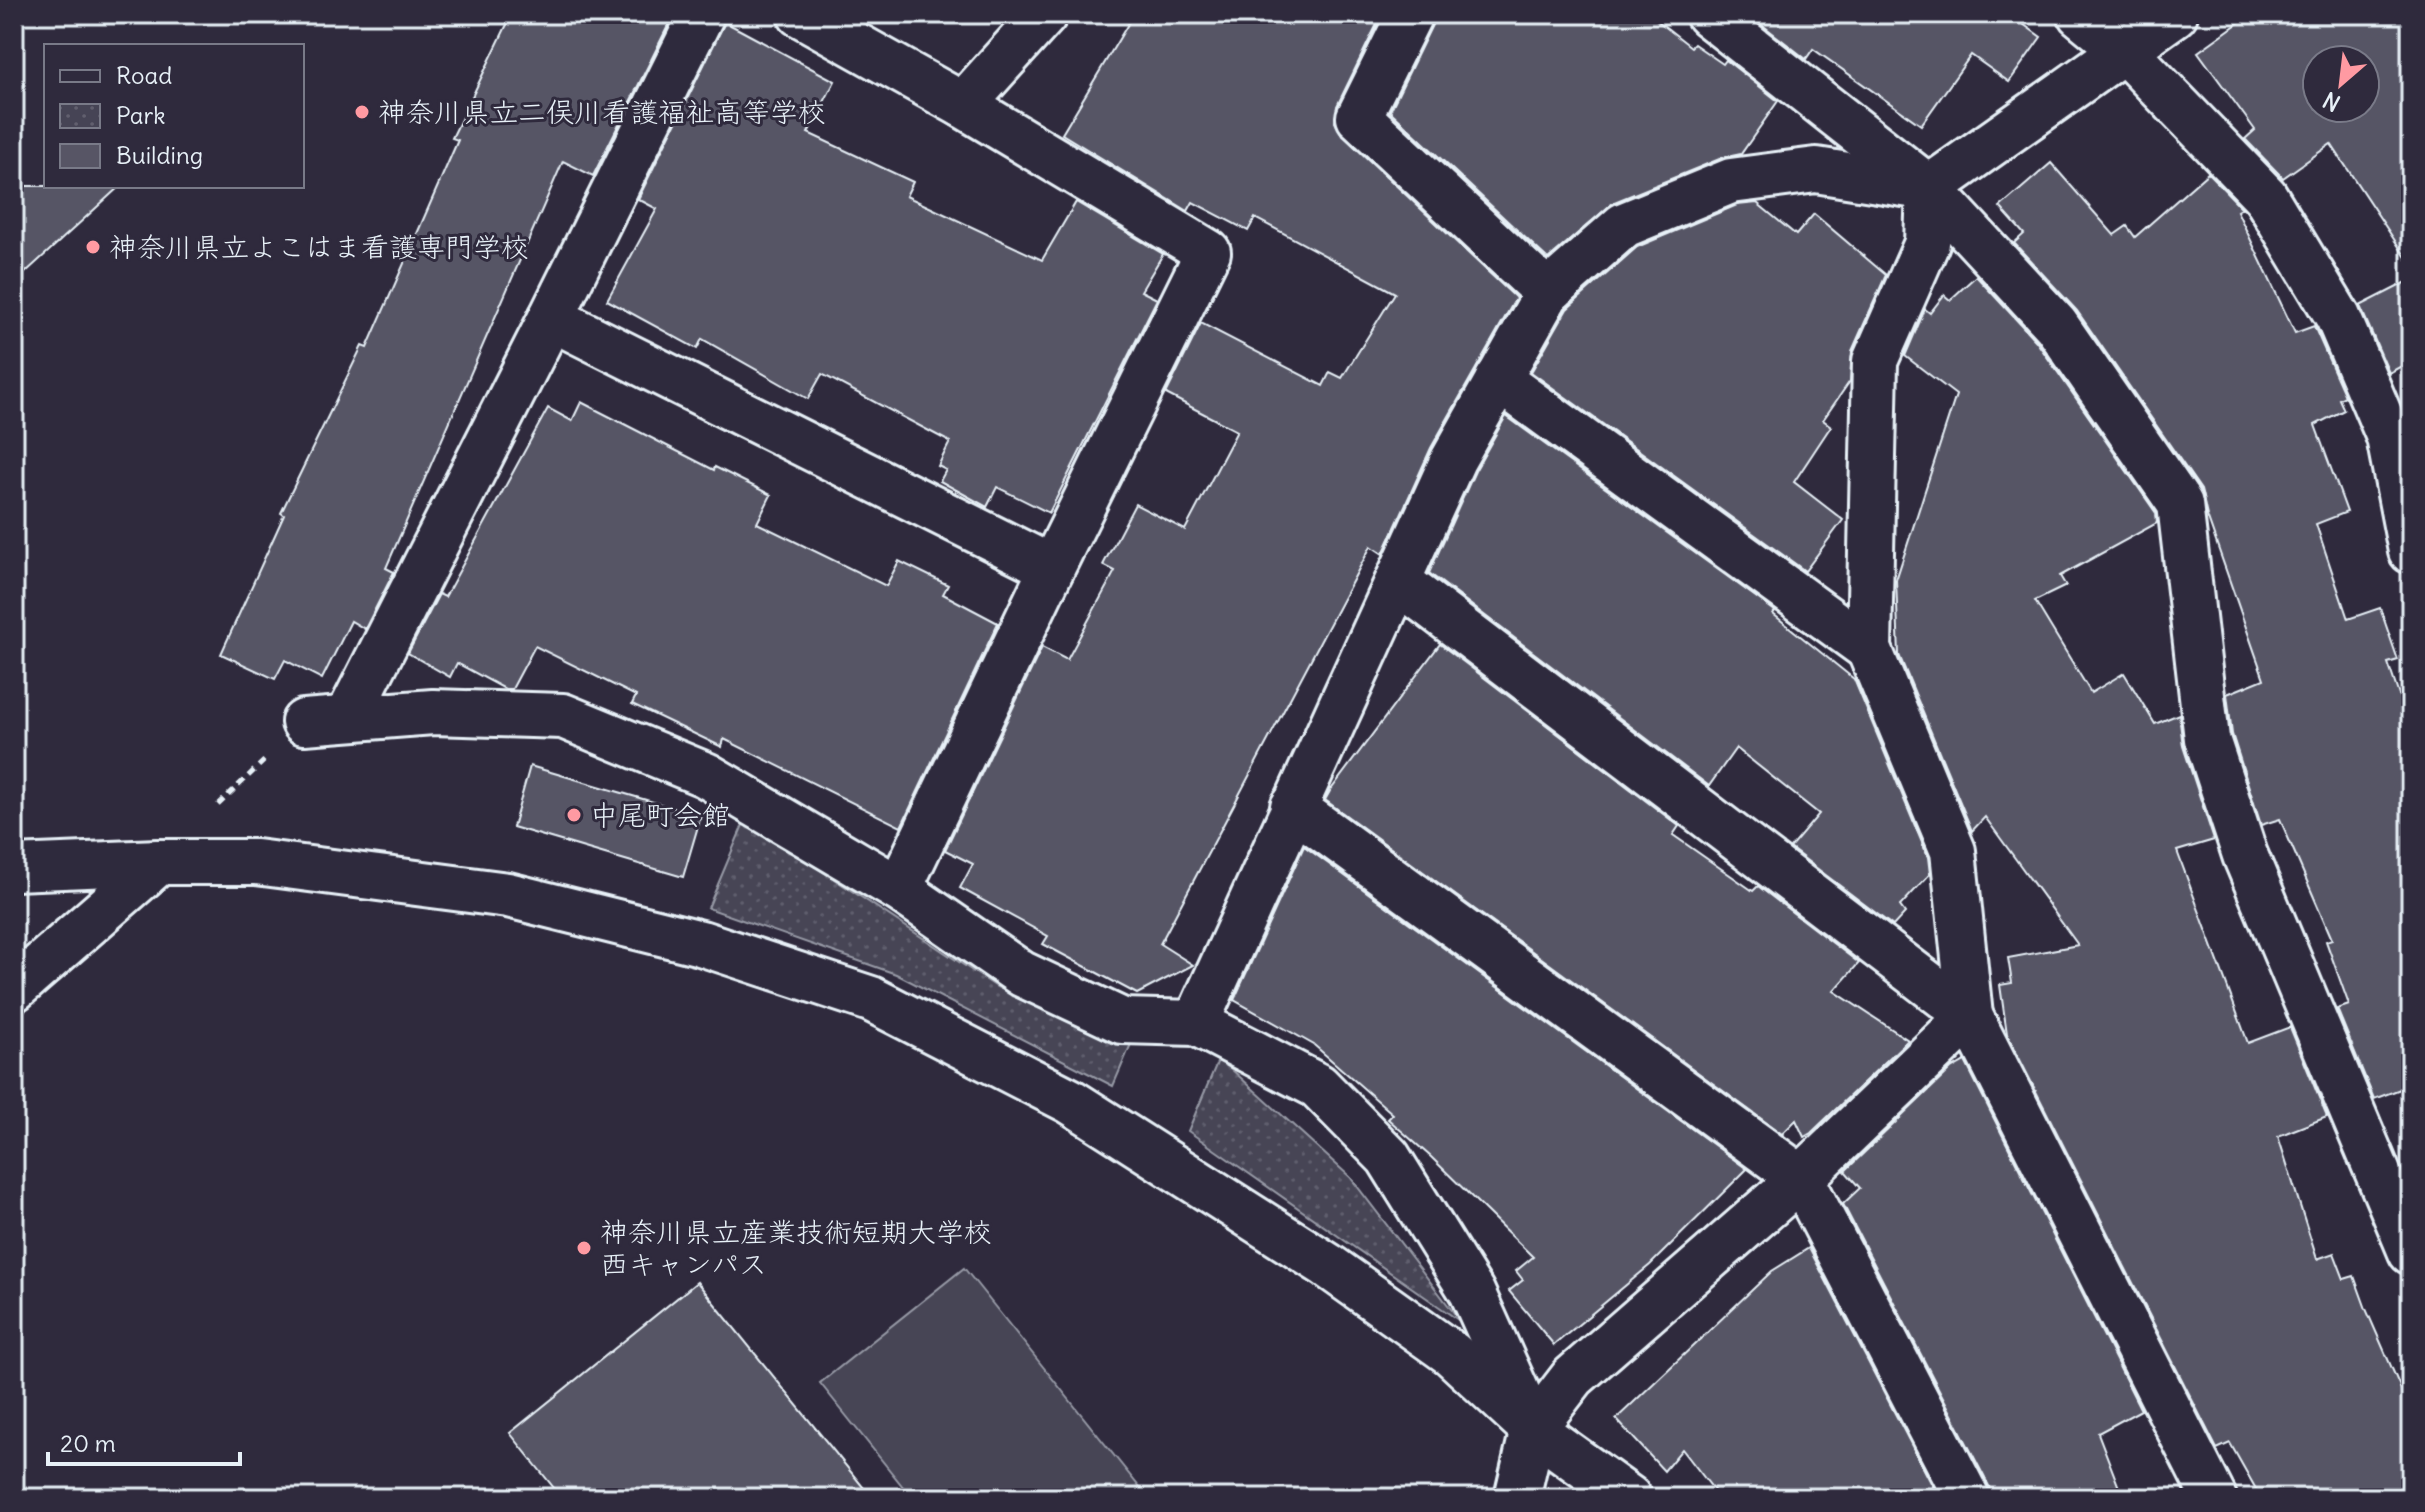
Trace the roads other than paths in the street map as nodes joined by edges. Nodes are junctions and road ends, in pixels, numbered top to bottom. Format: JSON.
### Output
{"nodes":[{"id":1,"x":702,"y":14,"type":"edge"},
{"id":2,"x":800,"y":14,"type":"edge"},
{"id":3,"x":1045,"y":14,"type":"edge"},
{"id":4,"x":1410,"y":14,"type":"edge"},
{"id":5,"x":1708,"y":14,"type":"edge"},
{"id":6,"x":2080,"y":14,"type":"edge"},
{"id":7,"x":2175,"y":14,"type":"edge"},
{"id":8,"x":2125,"y":51,"type":"junction"},
{"id":9,"x":963,"y":105,"type":"junction"},
{"id":10,"x":1929,"y":188,"type":"junction"},
{"id":11,"x":1547,"y":293,"type":"junction"},
{"id":12,"x":551,"y":318,"type":"junction"},
{"id":13,"x":1498,"y":379,"type":"junction"},
{"id":14,"x":2411,"y":551,"type":"edge"},
{"id":15,"x":1052,"y":568,"type":"junction"},
{"id":16,"x":1398,"y":581,"type":"junction"},
{"id":17,"x":1869,"y":649,"type":"junction"},
{"id":18,"x":348,"y":717,"type":"junction"},
{"id":19,"x":304,"y":722,"type":"road end"},
{"id":20,"x":1293,"y":807,"type":"junction"},
{"id":21,"x":159,"y":862,"type":"junction"},
{"id":22,"x":14,"y":868,"type":"edge"},
{"id":23,"x":899,"y":889,"type":"junction"},
{"id":24,"x":14,"y":989,"type":"edge"},
{"id":25,"x":1970,"y":1016,"type":"junction"},
{"id":26,"x":1196,"y":1023,"type":"junction"},
{"id":27,"x":1801,"y":1178,"type":"junction"},
{"id":28,"x":2411,"y":1252,"type":"edge"},
{"id":29,"x":1533,"y":1429,"type":"junction"},
{"id":30,"x":1517,"y":1498,"type":"edge"},
{"id":31,"x":1629,"y":1498,"type":"edge"},
{"id":32,"x":1967,"y":1498,"type":"edge"},
{"id":33,"x":2214,"y":1498,"type":"edge"}],
"edges":[{"from":1,"to":12,"type":"street"},
{"from":2,"to":9,"type":"street"},
{"from":3,"to":9,"type":"street"},
{"from":4,"to":11,"type":"street"},
{"from":5,"to":10,"type":"street"},
{"from":6,"to":8,"type":"street"},
{"from":7,"to":8,"type":"street"},
{"from":8,"to":10,"type":"street"},
{"from":8,"to":14,"type":"street"},
{"from":9,"to":15,"type":"street"},
{"from":10,"to":11,"type":"street"},
{"from":10,"to":17,"type":"street"},
{"from":10,"to":28,"type":"street"},
{"from":11,"to":13,"type":"street"},
{"from":12,"to":15,"type":"street"},
{"from":12,"to":18,"type":"street"},
{"from":13,"to":16,"type":"street"},
{"from":13,"to":17,"type":"street"},
{"from":15,"to":23,"type":"street"},
{"from":16,"to":20,"type":"street"},
{"from":16,"to":25,"type":"street"},
{"from":17,"to":25,"type":"street"},
{"from":18,"to":19,"type":"street"},
{"from":18,"to":23,"type":"street"},
{"from":20,"to":26,"type":"street"},
{"from":20,"to":27,"type":"street"},
{"from":21,"to":22,"type":"street"},
{"from":21,"to":24,"type":"street"},
{"from":21,"to":29,"type":"street"},
{"from":23,"to":26,"type":"street"},
{"from":25,"to":27,"type":"street"},
{"from":25,"to":33,"type":"street"},
{"from":26,"to":29,"type":"street"},
{"from":27,"to":29,"type":"street"},
{"from":27,"to":32,"type":"street"},
{"from":29,"to":30,"type":"street"},
{"from":29,"to":31,"type":"street"}]}
